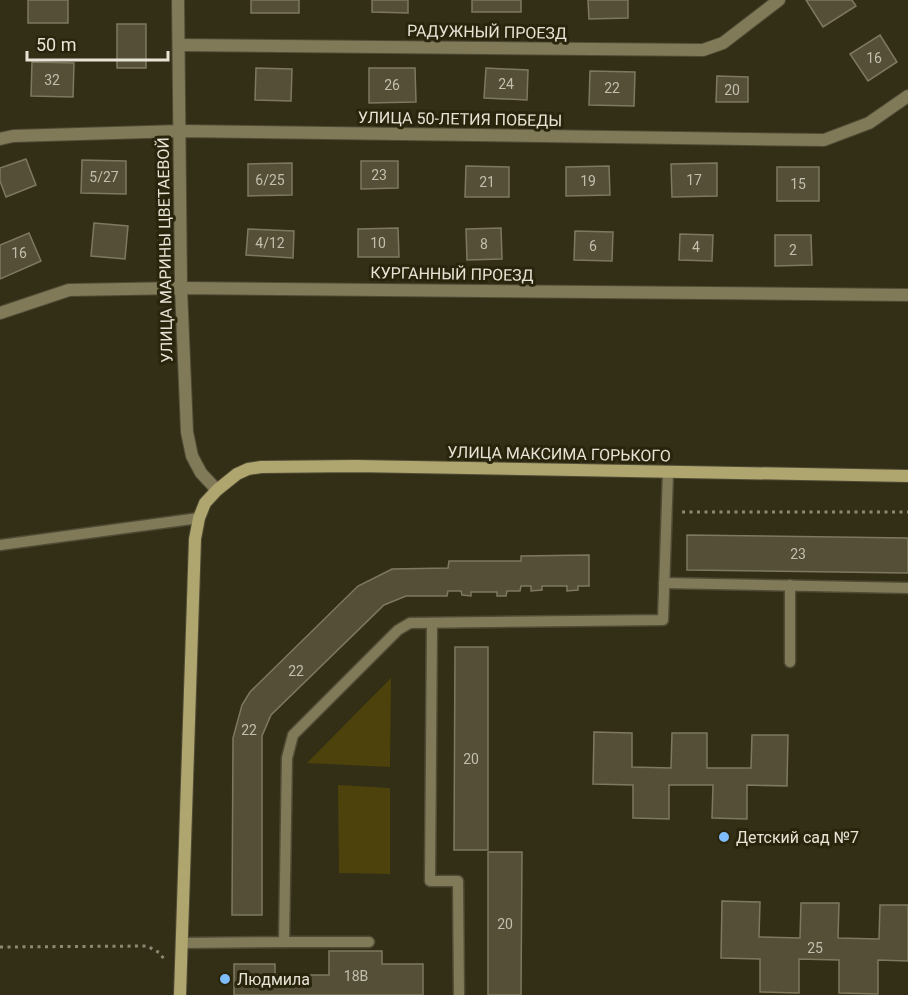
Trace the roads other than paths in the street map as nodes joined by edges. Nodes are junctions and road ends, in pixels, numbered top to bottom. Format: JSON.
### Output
{"nodes":[{"id":1,"x":178,"y":0,"type":"edge"},
{"id":2,"x":779,"y":0,"type":"edge"},
{"id":3,"x":179,"y":45,"type":"junction"},
{"id":4,"x":908,"y":96,"type":"edge"},
{"id":5,"x":180,"y":131,"type":"junction"},
{"id":6,"x":0,"y":139,"type":"edge"},
{"id":7,"x":181,"y":288,"type":"junction"},
{"id":8,"x":908,"y":295,"type":"edge"},
{"id":9,"x":0,"y":313,"type":"edge"},
{"id":10,"x":668,"y":473,"type":"junction"},
{"id":11,"x":908,"y":476,"type":"edge"},
{"id":12,"x":217,"y":490,"type":"junction"},
{"id":13,"x":199,"y":518,"type":"junction"},
{"id":14,"x":0,"y":545,"type":"edge"},
{"id":15,"x":664,"y":583,"type":"junction"},
{"id":16,"x":790,"y":585,"type":"junction"},
{"id":17,"x":908,"y":588,"type":"edge"},
{"id":18,"x":432,"y":623,"type":"junction"},
{"id":19,"x":790,"y":662,"type":"dead end"},
{"id":20,"x":284,"y":942,"type":"junction"},
{"id":21,"x":369,"y":942,"type":"dead end"},
{"id":22,"x":183,"y":943,"type":"junction"},
{"id":23,"x":180,"y":995,"type":"edge"},
{"id":24,"x":459,"y":995,"type":"edge"}],
"edges":[{"from":1,"to":3,"type":"street","name":"УЛИЦА МАРИНЫ ЦВЕТАЕВОЙ"},
{"from":2,"to":3,"type":"street","name":"РАДУЖНЫЙ ПРОЕЗД"},
{"from":3,"to":5,"type":"street","name":"УЛИЦА МАРИНЫ ЦВЕТАЕВОЙ"},
{"from":4,"to":5,"type":"street","name":"УЛИЦА 50-ЛЕТИЯ ПОБЕДЫ"},
{"from":5,"to":6,"type":"street","name":"УЛИЦА 50-ЛЕТИЯ ПОБЕДЫ"},
{"from":5,"to":7,"type":"street","name":"УЛИЦА МАРИНЫ ЦВЕТАЕВОЙ"},
{"from":7,"to":8,"type":"street","name":"КУРГАННЫЙ ПРОЕЗД"},
{"from":7,"to":9,"type":"street","name":"КУРГАННЫЙ ПРОЕЗД"},
{"from":7,"to":12,"type":"street","name":"УЛИЦА МАРИНЫ ЦВЕТАЕВОЙ"},
{"from":10,"to":11,"type":"main road","name":"УЛИЦА МАКСИМА ГОРЬКОГО"},
{"from":10,"to":12,"type":"main road","name":"УЛИЦА МАКСИМА ГОРЬКОГО"},
{"from":10,"to":15,"type":"lane"},
{"from":12,"to":13,"type":"main road","name":"УЛИЦА МАКСИМА ГОРЬКОГО"},
{"from":13,"to":14,"type":"lane"},
{"from":13,"to":22,"type":"main road"},
{"from":15,"to":16,"type":"lane"},
{"from":15,"to":18,"type":"lane"},
{"from":16,"to":17,"type":"lane"},
{"from":16,"to":19,"type":"lane"},
{"from":18,"to":20,"type":"lane"},
{"from":18,"to":24,"type":"lane"},
{"from":20,"to":21,"type":"lane"},
{"from":20,"to":22,"type":"lane"},
{"from":22,"to":23,"type":"main road"}]}
